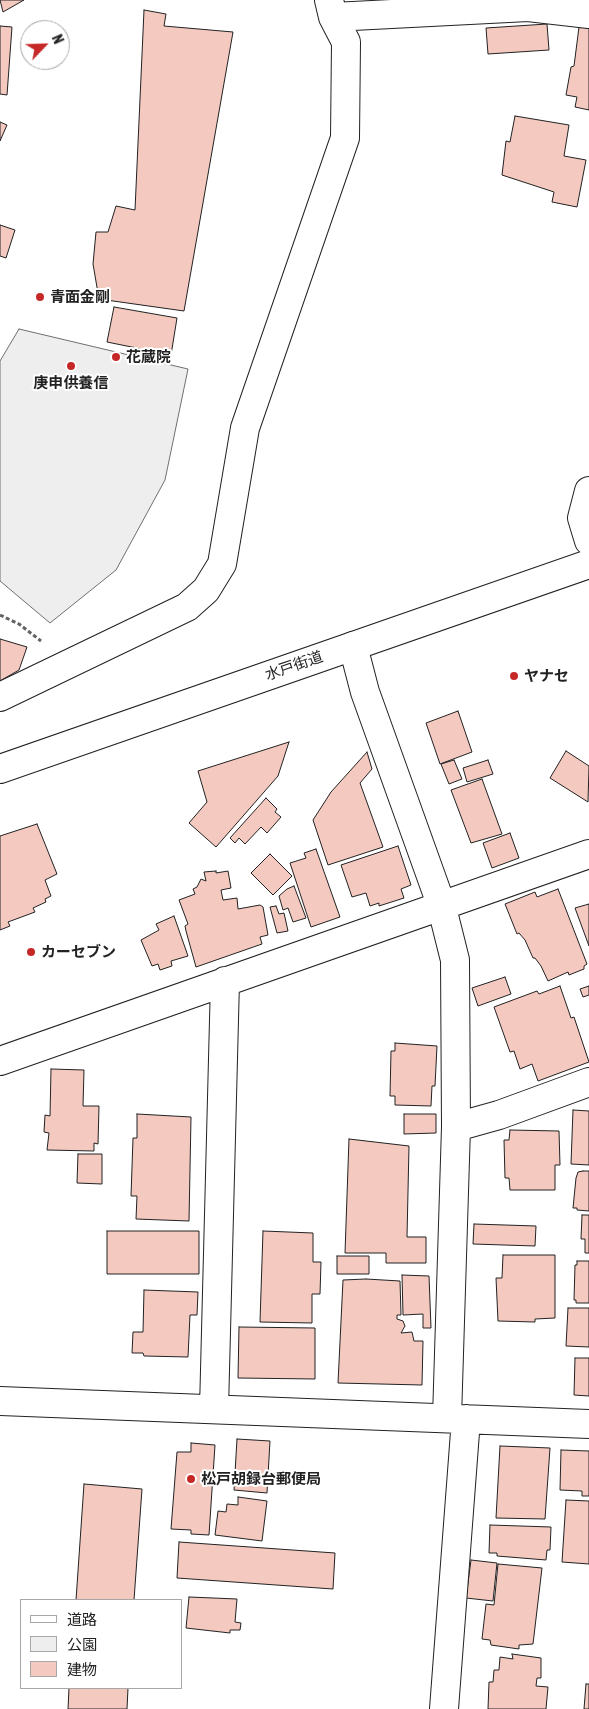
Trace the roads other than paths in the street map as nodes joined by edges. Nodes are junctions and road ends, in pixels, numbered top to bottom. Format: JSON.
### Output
{"nodes":[{"id":1,"x":331,"y":8,"type":"edge"},
{"id":2,"x":589,"y":14,"type":"edge"},
{"id":3,"x":589,"y":491,"type":"edge"},
{"id":4,"x":589,"y":541,"type":"edge"},
{"id":5,"x":589,"y":564,"type":"edge"},
{"id":6,"x":353,"y":646,"type":"junction"},
{"id":7,"x":0,"y":697,"type":"edge"},
{"id":8,"x":0,"y":769,"type":"edge"},
{"id":9,"x":589,"y":854,"type":"edge"},
{"id":10,"x":441,"y":904,"type":"junction"},
{"id":11,"x":225,"y":981,"type":"junction"},
{"id":12,"x":0,"y":1061,"type":"edge"},
{"id":13,"x":589,"y":1082,"type":"edge"},
{"id":14,"x":456,"y":1127,"type":"junction"},
{"id":15,"x":0,"y":1401,"type":"edge"},
{"id":16,"x":214,"y":1409,"type":"junction"},
{"id":17,"x":456,"y":1419,"type":"junction"},
{"id":18,"x":589,"y":1424,"type":"edge"},
{"id":19,"x":444,"y":1709,"type":"edge"}],
"edges":[{"from":1,"to":2,"type":"main road"},
{"from":1,"to":7,"type":"main road"},
{"from":3,"to":4,"type":"main road"},
{"from":5,"to":6,"type":"main road","name":"水戸街道"},
{"from":6,"to":8,"type":"main road","name":"水戸街道"},
{"from":6,"to":10,"type":"main road"},
{"from":9,"to":10,"type":"main road"},
{"from":10,"to":11,"type":"main road"},
{"from":10,"to":14,"type":"main road"},
{"from":11,"to":12,"type":"main road"},
{"from":11,"to":16,"type":"main road"},
{"from":13,"to":14,"type":"main road"},
{"from":14,"to":17,"type":"main road"},
{"from":15,"to":16,"type":"main road"},
{"from":16,"to":17,"type":"main road"},
{"from":17,"to":18,"type":"main road"},
{"from":17,"to":19,"type":"main road"}]}
